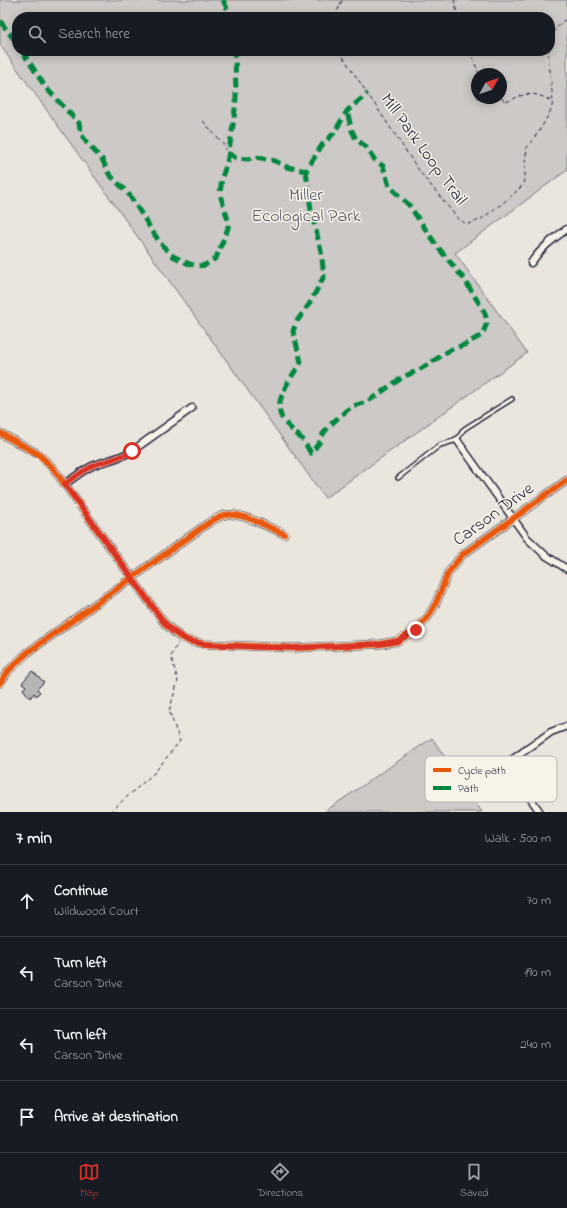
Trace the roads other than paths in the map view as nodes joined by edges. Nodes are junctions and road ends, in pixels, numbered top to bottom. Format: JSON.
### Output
{"nodes":[{"id":1,"x":567,"y":229,"type":"edge"},
{"id":2,"x":531,"y":262,"type":"dead end"},
{"id":3,"x":512,"y":399,"type":"dead end"},
{"id":4,"x":192,"y":408,"type":"dead end"},
{"id":5,"x":0,"y":433,"type":"edge"},
{"id":6,"x":457,"y":440,"type":"junction"},
{"id":7,"x":398,"y":478,"type":"dead end"},
{"id":8,"x":567,"y":480,"type":"edge"},
{"id":9,"x":65,"y":484,"type":"junction"},
{"id":10,"x":513,"y":519,"type":"junction"},
{"id":11,"x":284,"y":534,"type":"dead end"},
{"id":12,"x":567,"y":569,"type":"edge"},
{"id":13,"x":132,"y":578,"type":"junction"},
{"id":14,"x":0,"y":684,"type":"edge"},
{"id":15,"x":567,"y":726,"type":"edge"},
{"id":16,"x":517,"y":756,"type":"edge"},
{"id":17,"x":533,"y":802,"type":"edge"},
{"id":18,"x":540,"y":812,"type":"edge"}],
"edges":[{"from":1,"to":2,"type":"street"},
{"from":3,"to":6,"type":"lane"},
{"from":4,"to":9,"type":"street"},
{"from":5,"to":9,"type":"street","name":"Carson Drive"},
{"from":6,"to":7,"type":"lane"},
{"from":6,"to":10,"type":"street"},
{"from":8,"to":10,"type":"street","name":"Carson Drive"},
{"from":9,"to":13,"type":"street","name":"Carson Drive"},
{"from":10,"to":12,"type":"street"},
{"from":10,"to":13,"type":"street","name":"Carson Drive"},
{"from":11,"to":13,"type":"street"},
{"from":13,"to":14,"type":"street"},
{"from":15,"to":16,"type":"street"},
{"from":17,"to":18,"type":"street"}]}
